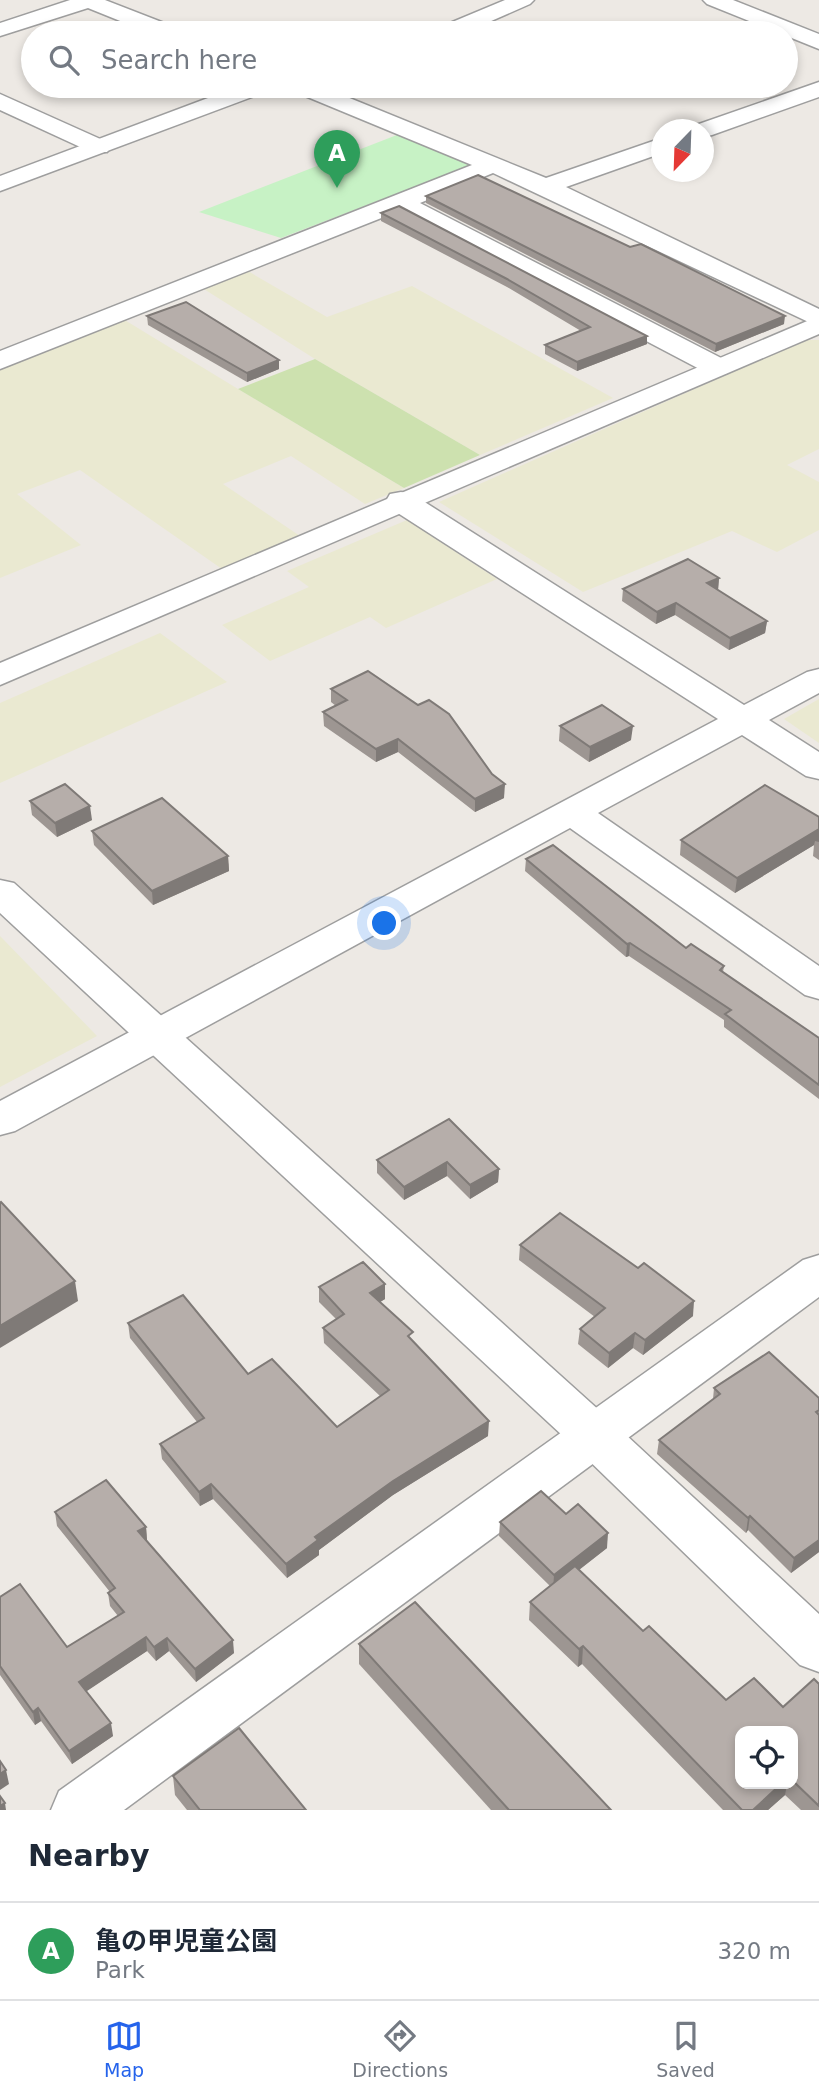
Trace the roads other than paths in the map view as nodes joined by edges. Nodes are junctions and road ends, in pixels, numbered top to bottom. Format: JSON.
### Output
{"nodes":[{"id":1,"x":87,"y":0,"type":"edge"},
{"id":2,"x":523,"y":0,"type":"edge"},
{"id":3,"x":714,"y":0,"type":"edge"},
{"id":4,"x":26,"y":21,"type":"edge"},
{"id":5,"x":139,"y":21,"type":"edge"},
{"id":6,"x":474,"y":21,"type":"edge"},
{"id":7,"x":766,"y":21,"type":"edge"},
{"id":8,"x":21,"y":23,"type":"edge"},
{"id":9,"x":0,"y":30,"type":"edge"},
{"id":10,"x":798,"y":34,"type":"edge"},
{"id":11,"x":819,"y":42,"type":"edge"},
{"id":12,"x":819,"y":89,"type":"edge"},
{"id":13,"x":798,"y":96,"type":"edge"},
{"id":14,"x":229,"y":98,"type":"edge"},
{"id":15,"x":339,"y":98,"type":"edge"},
{"id":16,"x":794,"y":98,"type":"edge"},
{"id":17,"x":0,"y":101,"type":"edge"},
{"id":18,"x":714,"y":126,"type":"edge"},
{"id":19,"x":100,"y":147,"type":"junction"},
{"id":20,"x":651,"y":149,"type":"edge"},
{"id":21,"x":495,"y":164,"type":"junction"},
{"id":22,"x":0,"y":184,"type":"edge"},
{"id":23,"x":545,"y":187,"type":"junction"},
{"id":24,"x":400,"y":202,"type":"junction"},
{"id":25,"x":819,"y":321,"type":"edge"},
{"id":26,"x":0,"y":361,"type":"edge"},
{"id":27,"x":717,"y":367,"type":"junction"},
{"id":28,"x":401,"y":501,"type":"junction"},
{"id":29,"x":0,"y":675,"type":"edge"},
{"id":30,"x":819,"y":679,"type":"edge"},
{"id":31,"x":743,"y":720,"type":"junction"},
{"id":32,"x":819,"y":768,"type":"edge"},
{"id":33,"x":572,"y":812,"type":"junction"},
{"id":34,"x":0,"y":892,"type":"edge"},
{"id":35,"x":819,"y":985,"type":"edge"},
{"id":36,"x":156,"y":1036,"type":"junction"},
{"id":37,"x":0,"y":1120,"type":"edge"},
{"id":38,"x":819,"y":1273,"type":"edge"},
{"id":39,"x":594,"y":1435,"type":"junction"},
{"id":40,"x":819,"y":1648,"type":"edge"},
{"id":41,"x":79,"y":1810,"type":"edge"}],
"edges":[{"from":1,"to":4,"type":"street"},
{"from":1,"to":5,"type":"street"},
{"from":2,"to":6,"type":"street"},
{"from":3,"to":7,"type":"street"},
{"from":8,"to":9,"type":"street"},
{"from":10,"to":11,"type":"street"},
{"from":12,"to":13,"type":"street"},
{"from":14,"to":19,"type":"street"},
{"from":15,"to":21,"type":"street"},
{"from":16,"to":18,"type":"street"},
{"from":17,"to":19,"type":"street"},
{"from":19,"to":22,"type":"street"},
{"from":20,"to":23,"type":"street"},
{"from":21,"to":23,"type":"street"},
{"from":21,"to":24,"type":"street"},
{"from":23,"to":25,"type":"street"},
{"from":24,"to":26,"type":"street"},
{"from":24,"to":27,"type":"street"},
{"from":25,"to":27,"type":"street"},
{"from":27,"to":28,"type":"street"},
{"from":28,"to":29,"type":"street"},
{"from":28,"to":31,"type":"street"},
{"from":30,"to":31,"type":"street"},
{"from":31,"to":32,"type":"street"},
{"from":31,"to":33,"type":"street"},
{"from":33,"to":35,"type":"street"},
{"from":33,"to":36,"type":"street"},
{"from":34,"to":36,"type":"street"},
{"from":36,"to":37,"type":"street"},
{"from":36,"to":39,"type":"street"},
{"from":38,"to":39,"type":"street"},
{"from":39,"to":40,"type":"street"},
{"from":39,"to":41,"type":"street"}]}
